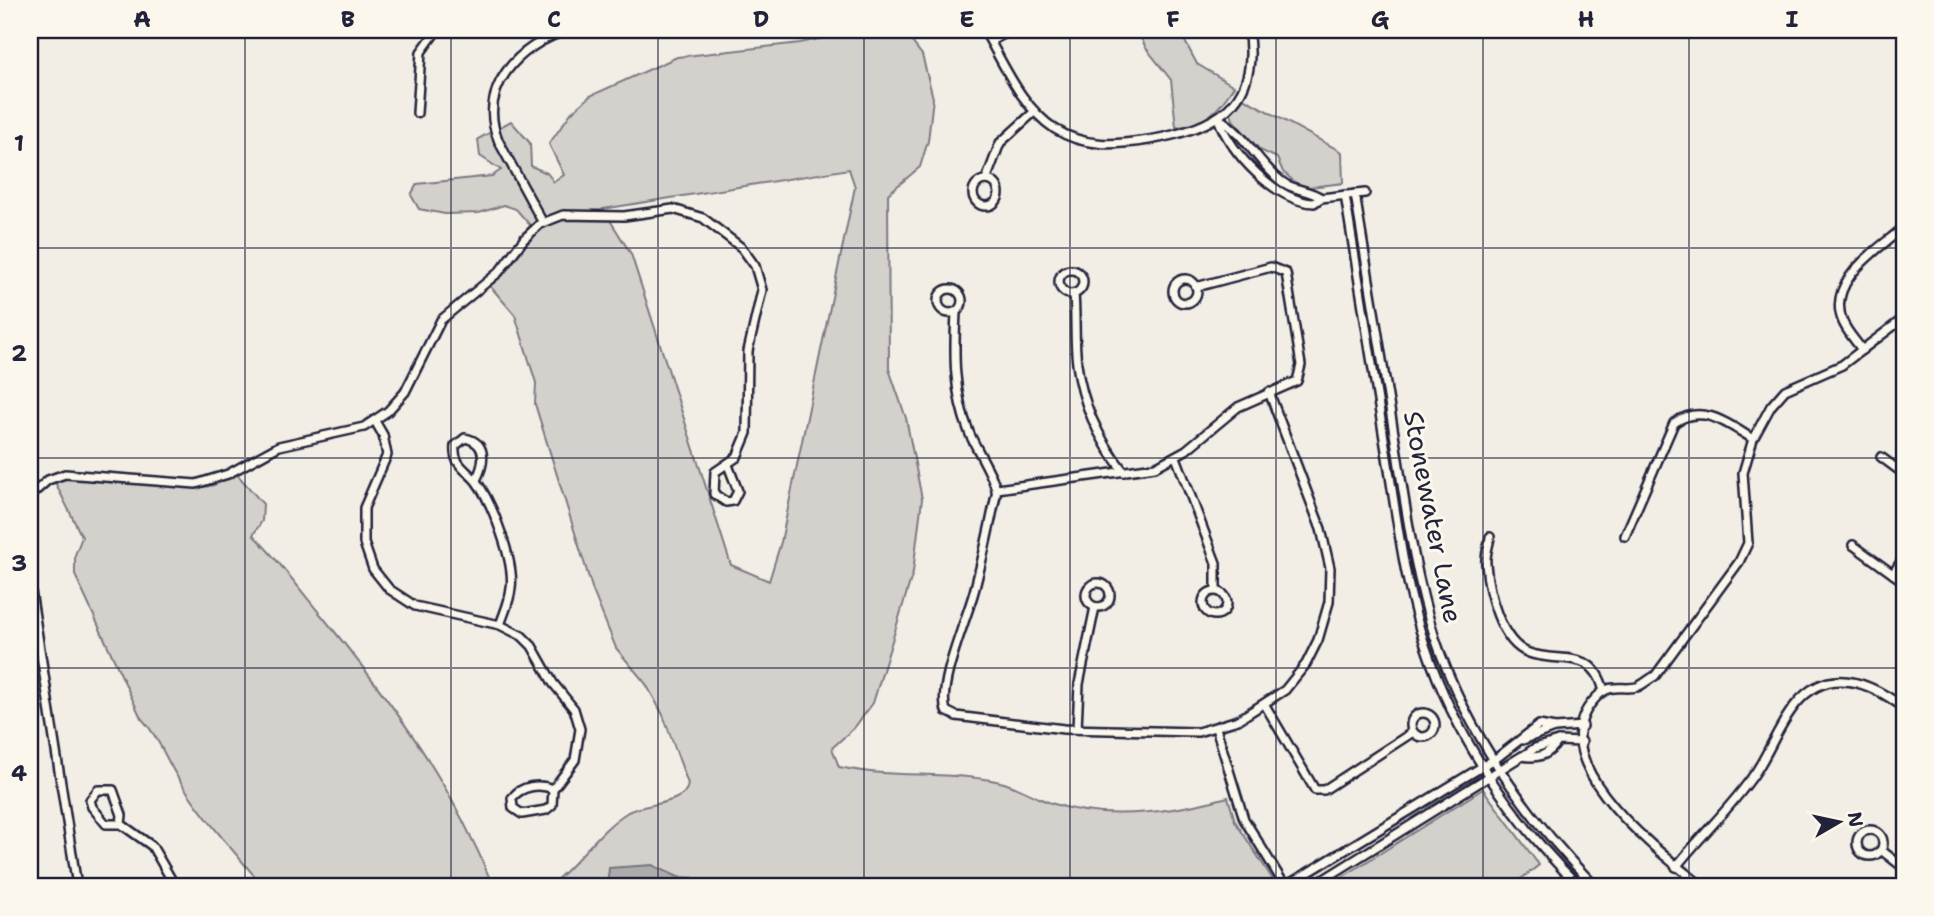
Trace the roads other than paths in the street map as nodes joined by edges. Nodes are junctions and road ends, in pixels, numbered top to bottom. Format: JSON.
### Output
{"nodes":[{"id":1,"x":437,"y":30,"type":"edge"},
{"id":2,"x":568,"y":30,"type":"edge"},
{"id":3,"x":985,"y":30,"type":"edge"},
{"id":4,"x":1011,"y":30,"type":"edge"},
{"id":5,"x":1248,"y":30,"type":"edge"},
{"id":6,"x":990,"y":41,"type":"junction"},
{"id":7,"x":1034,"y":112,"type":"junction"},
{"id":8,"x":417,"y":113,"type":"dead end"},
{"id":9,"x":1219,"y":118,"type":"junction"},
{"id":10,"x":986,"y":180,"type":"dead end"},
{"id":11,"x":1365,"y":193,"type":"dead end"},
{"id":12,"x":1355,"y":194,"type":"junction"},
{"id":13,"x":1345,"y":195,"type":"junction"},
{"id":14,"x":543,"y":223,"type":"junction"},
{"id":15,"x":1904,"y":227,"type":"edge"},
{"id":16,"x":1196,"y":287,"type":"dead end"},
{"id":17,"x":1074,"y":294,"type":"dead end"},
{"id":18,"x":956,"y":312,"type":"dead end"},
{"id":19,"x":1904,"y":318,"type":"edge"},
{"id":20,"x":1862,"y":350,"type":"junction"},
{"id":21,"x":1269,"y":392,"type":"junction"},
{"id":22,"x":375,"y":421,"type":"junction"},
{"id":23,"x":1753,"y":439,"type":"junction"},
{"id":24,"x":1176,"y":457,"type":"junction"},
{"id":25,"x":1881,"y":457,"type":"dead end"},
{"id":26,"x":728,"y":466,"type":"junction"},
{"id":27,"x":1124,"y":472,"type":"junction"},
{"id":28,"x":1904,"y":474,"type":"edge"},
{"id":29,"x":476,"y":480,"type":"junction"},
{"id":30,"x":997,"y":489,"type":"junction"},
{"id":31,"x":31,"y":494,"type":"edge"},
{"id":32,"x":1625,"y":536,"type":"dead end"},
{"id":33,"x":1490,"y":537,"type":"dead end"},
{"id":34,"x":1853,"y":545,"type":"dead end"},
{"id":35,"x":1904,"y":557,"type":"edge"},
{"id":36,"x":1893,"y":574,"type":"junction"},
{"id":37,"x":1904,"y":582,"type":"edge"},
{"id":38,"x":30,"y":585,"type":"edge"},
{"id":39,"x":1216,"y":590,"type":"dead end"},
{"id":40,"x":1095,"y":607,"type":"dead end"},
{"id":41,"x":500,"y":625,"type":"junction"},
{"id":42,"x":1604,"y":691,"type":"junction"},
{"id":43,"x":1265,"y":705,"type":"junction"},
{"id":44,"x":1904,"y":708,"type":"edge"},
{"id":45,"x":1583,"y":726,"type":"junction"},
{"id":46,"x":1216,"y":728,"type":"junction"},
{"id":47,"x":1077,"y":729,"type":"junction"},
{"id":48,"x":1413,"y":732,"type":"dead end"},
{"id":49,"x":1582,"y":742,"type":"junction"},
{"id":50,"x":1493,"y":760,"type":"junction"},
{"id":51,"x":1483,"y":766,"type":"junction"},
{"id":52,"x":1500,"y":769,"type":"junction"},
{"id":53,"x":1488,"y":776,"type":"junction"},
{"id":54,"x":553,"y":789,"type":"junction"},
{"id":55,"x":121,"y":824,"type":"junction"},
{"id":56,"x":1881,"y":850,"type":"dead end"},
{"id":57,"x":1676,"y":867,"type":"junction"},
{"id":58,"x":1904,"y":868,"type":"edge"},
{"id":59,"x":77,"y":886,"type":"edge"},
{"id":60,"x":175,"y":886,"type":"edge"},
{"id":61,"x":1285,"y":886,"type":"edge"},
{"id":62,"x":1313,"y":886,"type":"edge"},
{"id":63,"x":1579,"y":886,"type":"edge"},
{"id":64,"x":1595,"y":886,"type":"edge"},
{"id":65,"x":1702,"y":886,"type":"edge"}],
"edges":[{"from":1,"to":8,"type":"street"},
{"from":2,"to":14,"type":"street"},
{"from":3,"to":6,"type":"street"},
{"from":4,"to":6,"type":"street"},
{"from":5,"to":9,"type":"street"},
{"from":6,"to":7,"type":"street"},
{"from":7,"to":9,"type":"street"},
{"from":7,"to":10,"type":"street"},
{"from":9,"to":13,"type":"street"},
{"from":11,"to":12,"type":"street"},
{"from":12,"to":13,"type":"street"},
{"from":12,"to":50,"type":"street","name":"Stonewater Lane"},
{"from":13,"to":51,"type":"street","name":"Stonewater Lane"},
{"from":14,"to":22,"type":"street"},
{"from":14,"to":26,"type":"street"},
{"from":15,"to":20,"type":"street"},
{"from":16,"to":21,"type":"street"},
{"from":17,"to":27,"type":"street"},
{"from":18,"to":30,"type":"street"},
{"from":19,"to":20,"type":"street"},
{"from":20,"to":23,"type":"street"},
{"from":21,"to":24,"type":"street"},
{"from":21,"to":43,"type":"street"},
{"from":22,"to":31,"type":"street"},
{"from":22,"to":41,"type":"street"},
{"from":23,"to":32,"type":"street"},
{"from":23,"to":42,"type":"street"},
{"from":24,"to":27,"type":"street"},
{"from":24,"to":39,"type":"street"},
{"from":25,"to":28,"type":"street"},
{"from":26,"to":26,"type":"street"},
{"from":27,"to":30,"type":"street"},
{"from":29,"to":29,"type":"street"},
{"from":29,"to":41,"type":"street"},
{"from":30,"to":47,"type":"street"},
{"from":33,"to":42,"type":"street"},
{"from":34,"to":36,"type":"street"},
{"from":35,"to":36,"type":"street"},
{"from":36,"to":37,"type":"street"},
{"from":38,"to":59,"type":"street"},
{"from":40,"to":47,"type":"street"},
{"from":41,"to":54,"type":"street"},
{"from":42,"to":45,"type":"street"},
{"from":43,"to":46,"type":"street"},
{"from":43,"to":48,"type":"street"},
{"from":44,"to":57,"type":"street"},
{"from":45,"to":49,"type":"street"},
{"from":45,"to":50,"type":"street"},
{"from":46,"to":47,"type":"street"},
{"from":46,"to":61,"type":"street"},
{"from":49,"to":52,"type":"street"},
{"from":49,"to":57,"type":"street"},
{"from":50,"to":51,"type":"street"},
{"from":50,"to":52,"type":"street","name":"Stonewater Lane"},
{"from":51,"to":53,"type":"street","name":"Stonewater Lane"},
{"from":51,"to":61,"type":"street"},
{"from":52,"to":53,"type":"street"},
{"from":52,"to":64,"type":"street","name":"Stonewater Lane"},
{"from":53,"to":62,"type":"street"},
{"from":53,"to":63,"type":"street","name":"Stonewater Lane"},
{"from":54,"to":54,"type":"street"},
{"from":55,"to":55,"type":"street"},
{"from":55,"to":60,"type":"street"},
{"from":56,"to":58,"type":"street"},
{"from":57,"to":65,"type":"street"}]}
